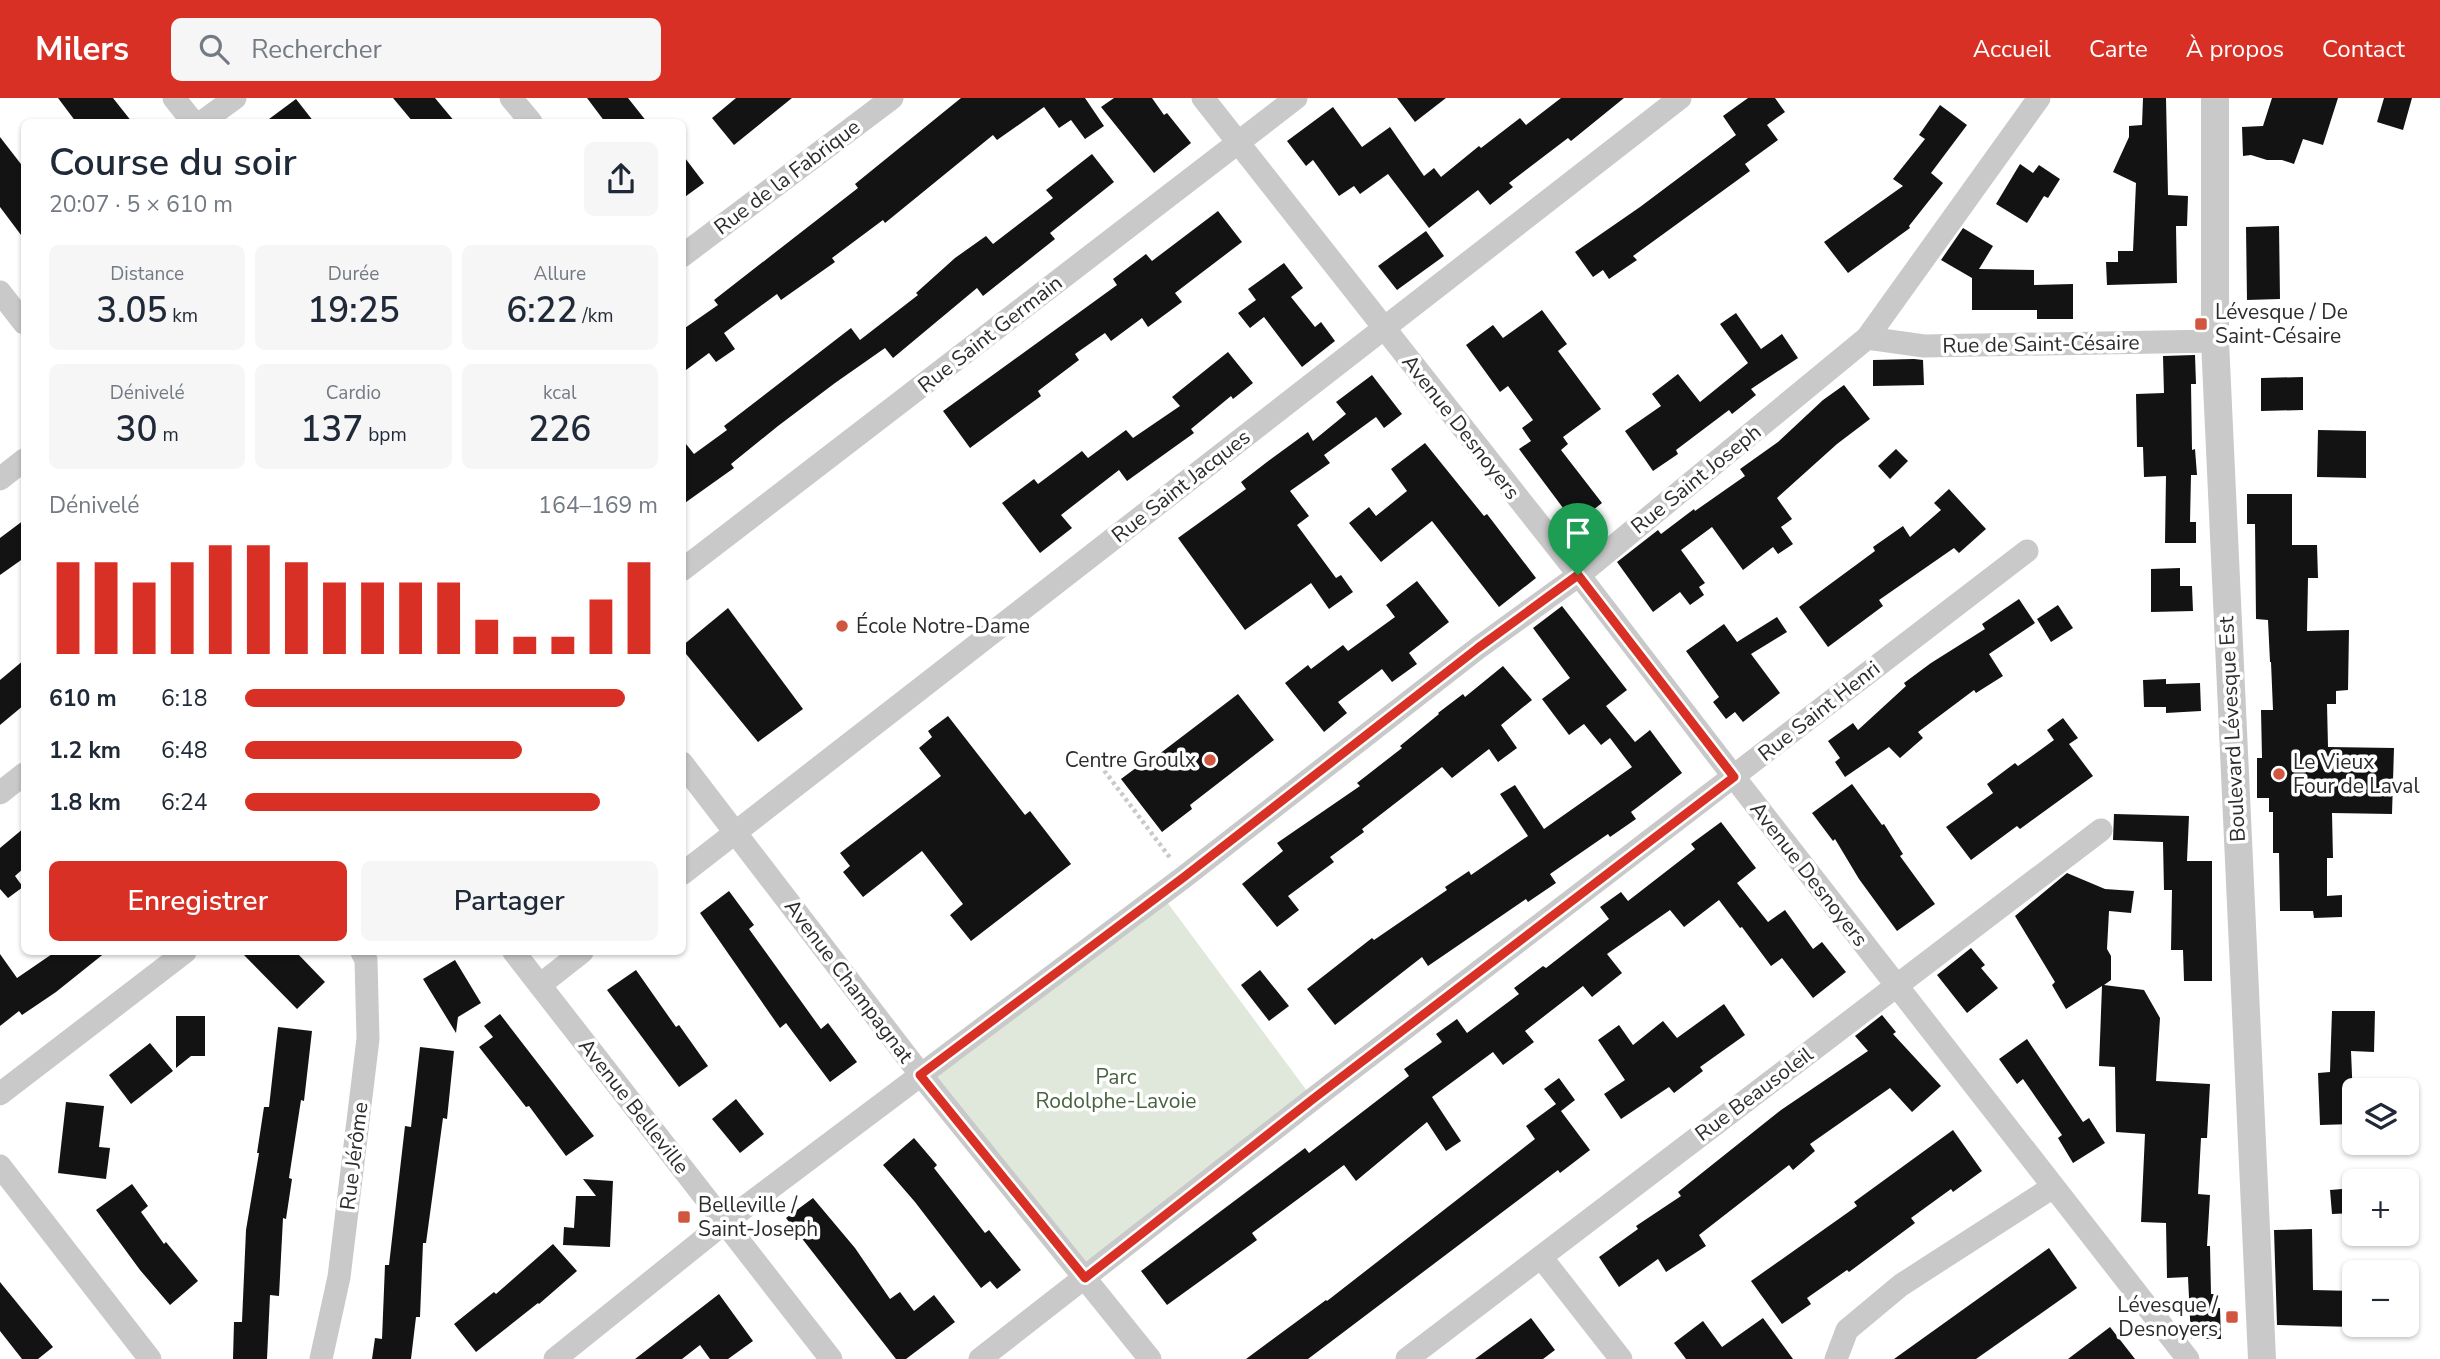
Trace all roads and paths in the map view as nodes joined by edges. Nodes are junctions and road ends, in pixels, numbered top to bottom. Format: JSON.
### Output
{"nodes":[{"id":1,"x":174,"y":98,"type":"edge"},
{"id":2,"x":235,"y":98,"type":"edge"},
{"id":3,"x":511,"y":98,"type":"edge"},
{"id":4,"x":892,"y":98,"type":"edge"},
{"id":5,"x":1203,"y":98,"type":"edge"},
{"id":6,"x":1296,"y":98,"type":"edge"},
{"id":7,"x":1681,"y":98,"type":"edge"},
{"id":8,"x":2039,"y":98,"type":"edge"},
{"id":9,"x":2215,"y":98,"type":"edge"},
{"id":10,"x":191,"y":119,"type":"edge"},
{"id":11,"x":206,"y":119,"type":"edge"},
{"id":12,"x":528,"y":119,"type":"edge"},
{"id":13,"x":1238,"y":143,"type":"junction"},
{"id":14,"x":686,"y":253,"type":"edge"},
{"id":15,"x":0,"y":292,"type":"edge"},
{"id":16,"x":21,"y":319,"type":"edge"},
{"id":17,"x":1384,"y":329,"type":"junction"},
{"id":18,"x":1867,"y":338,"type":"junction"},
{"id":19,"x":2215,"y":341,"type":"junction"},
{"id":20,"x":21,"y":462,"type":"edge"},
{"id":21,"x":0,"y":479,"type":"edge"},
{"id":22,"x":2027,"y":551,"type":"dead end"},
{"id":23,"x":686,"y":567,"type":"edge"},
{"id":24,"x":1578,"y":575,"type":"junction"},
{"id":25,"x":1100,"y":765,"type":"dead end"},
{"id":26,"x":686,"y":768,"type":"edge"},
{"id":27,"x":21,"y":776,"type":"edge"},
{"id":28,"x":1734,"y":777,"type":"junction"},
{"id":29,"x":0,"y":793,"type":"edge"},
{"id":30,"x":2101,"y":830,"type":"dead end"},
{"id":31,"x":736,"y":833,"type":"junction"},
{"id":32,"x":686,"y":871,"type":"edge"},
{"id":33,"x":1184,"y":877,"type":"junction"},
{"id":34,"x":181,"y":955,"type":"edge"},
{"id":35,"x":364,"y":955,"type":"edge"},
{"id":36,"x":516,"y":955,"type":"edge"},
{"id":37,"x":578,"y":955,"type":"edge"},
{"id":38,"x":540,"y":985,"type":"junction"},
{"id":39,"x":1896,"y":986,"type":"junction"},
{"id":40,"x":920,"y":1075,"type":"junction"},
{"id":41,"x":0,"y":1094,"type":"edge"},
{"id":42,"x":0,"y":1166,"type":"edge"},
{"id":43,"x":2053,"y":1187,"type":"junction"},
{"id":44,"x":724,"y":1223,"type":"junction"},
{"id":45,"x":1541,"y":1257,"type":"junction"},
{"id":46,"x":1085,"y":1278,"type":"junction"},
{"id":47,"x":2258,"y":1357,"type":"edge"},
{"id":48,"x":150,"y":1359,"type":"edge"},
{"id":49,"x":321,"y":1359,"type":"edge"},
{"id":50,"x":555,"y":1359,"type":"edge"},
{"id":51,"x":831,"y":1359,"type":"edge"},
{"id":52,"x":980,"y":1359,"type":"edge"},
{"id":53,"x":1150,"y":1359,"type":"edge"},
{"id":54,"x":1407,"y":1359,"type":"edge"},
{"id":55,"x":1621,"y":1359,"type":"edge"},
{"id":56,"x":1836,"y":1359,"type":"edge"},
{"id":57,"x":2188,"y":1359,"type":"edge"}],
"edges":[{"from":1,"to":10,"type":"street"},
{"from":2,"to":11,"type":"street"},
{"from":3,"to":12,"type":"street"},
{"from":4,"to":14,"type":"street","name":"Rue de la Fabrique"},
{"from":5,"to":13,"type":"street","name":"Avenue Desnoyers"},
{"from":6,"to":13,"type":"street","name":"Rue Saint Germain"},
{"from":7,"to":17,"type":"street","name":"Rue Saint Jacques"},
{"from":8,"to":18,"type":"street","name":"Rue Saint Joseph"},
{"from":9,"to":19,"type":"street","name":"Boulevard Lévesque Est"},
{"from":13,"to":17,"type":"street","name":"Avenue Desnoyers"},
{"from":13,"to":23,"type":"street","name":"Rue Saint Germain"},
{"from":15,"to":16,"type":"street"},
{"from":17,"to":24,"type":"street","name":"Avenue Desnoyers"},
{"from":17,"to":31,"type":"street","name":"Rue Saint Jacques"},
{"from":18,"to":19,"type":"street","name":"Rue de Saint-Césaire"},
{"from":18,"to":24,"type":"street","name":"Rue Saint Joseph"},
{"from":19,"to":47,"type":"street","name":"Boulevard Lévesque Est"},
{"from":20,"to":21,"type":"street"},
{"from":22,"to":28,"type":"street","name":"Rue Saint Henri"},
{"from":24,"to":28,"type":"street","name":"Avenue Desnoyers"},
{"from":24,"to":33,"type":"street","name":"Rue Saint Joseph"},
{"from":25,"to":33,"type":"path"},
{"from":26,"to":31,"type":"street","name":"Avenue Champagnat"},
{"from":27,"to":29,"type":"street"},
{"from":28,"to":39,"type":"street","name":"Avenue Desnoyers"},
{"from":28,"to":46,"type":"street","name":"Rue Saint Henri"},
{"from":30,"to":39,"type":"street","name":"Rue Beausoleil"},
{"from":31,"to":32,"type":"street","name":"Rue Saint Jacques"},
{"from":31,"to":40,"type":"street","name":"Avenue Champagnat"},
{"from":33,"to":40,"type":"street","name":"Rue Saint Joseph"},
{"from":34,"to":41,"type":"street"},
{"from":35,"to":49,"type":"street","name":"Rue Jérôme"},
{"from":36,"to":38,"type":"street","name":"Avenue Belleville"},
{"from":37,"to":38,"type":"street"},
{"from":38,"to":44,"type":"street","name":"Avenue Belleville"},
{"from":39,"to":43,"type":"street","name":"Avenue Desnoyers"},
{"from":39,"to":45,"type":"street","name":"Rue Beausoleil"},
{"from":40,"to":44,"type":"street","name":"Rue Saint Joseph"},
{"from":40,"to":46,"type":"street","name":"Avenue Champagnat"},
{"from":42,"to":48,"type":"street"},
{"from":43,"to":56,"type":"street"},
{"from":43,"to":57,"type":"street","name":"Avenue Desnoyers"},
{"from":44,"to":50,"type":"street","name":"Rue Saint Joseph"},
{"from":44,"to":51,"type":"street","name":"Avenue Belleville"},
{"from":45,"to":54,"type":"street","name":"Rue Beausoleil"},
{"from":45,"to":55,"type":"street"},
{"from":46,"to":52,"type":"street","name":"Rue Saint Henri"},
{"from":46,"to":53,"type":"street","name":"Avenue Champagnat"}]}
